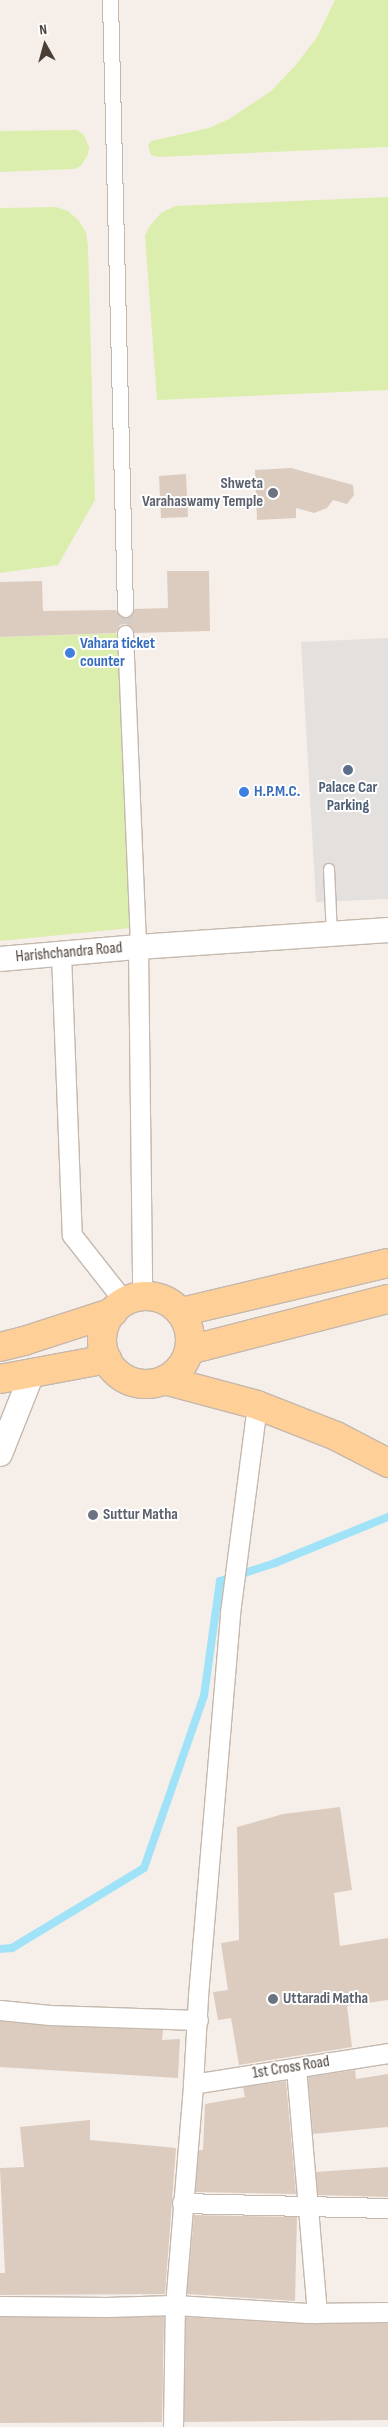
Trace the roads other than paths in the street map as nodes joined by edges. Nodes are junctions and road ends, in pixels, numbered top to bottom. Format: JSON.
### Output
{"nodes":[{"id":1,"x":110,"y":0,"type":"edge"},
{"id":2,"x":125,"y":609,"type":"tunnel mouth"},
{"id":3,"x":125,"y":633,"type":"tunnel mouth"},
{"id":4,"x":329,"y":869,"type":"dead end"},
{"id":5,"x":388,"y":930,"type":"edge"},
{"id":6,"x":332,"y":934,"type":"junction"},
{"id":7,"x":138,"y":947,"type":"junction"},
{"id":8,"x":61,"y":954,"type":"junction"},
{"id":9,"x":0,"y":960,"type":"edge"},
{"id":10,"x":388,"y":1263,"type":"edge"},
{"id":11,"x":388,"y":1299,"type":"edge"},
{"id":12,"x":126,"y":1303,"type":"junction"},
{"id":13,"x":181,"y":1312,"type":"junction"},
{"id":14,"x":0,"y":1347,"type":"edge"},
{"id":15,"x":189,"y":1350,"type":"junction"},
{"id":16,"x":107,"y":1359,"type":"junction"},
{"id":17,"x":33,"y":1371,"type":"junction"},
{"id":18,"x":0,"y":1379,"type":"edge"},
{"id":19,"x":164,"y":1380,"type":"junction"},
{"id":20,"x":257,"y":1405,"type":"junction"},
{"id":21,"x":0,"y":1454,"type":"edge"},
{"id":22,"x":388,"y":1463,"type":"edge"},
{"id":23,"x":0,"y":2010,"type":"edge"},
{"id":24,"x":198,"y":2020,"type":"junction"},
{"id":25,"x":388,"y":2053,"type":"edge"},
{"id":26,"x":296,"y":2068,"type":"junction"},
{"id":27,"x":194,"y":2084,"type":"junction"},
{"id":28,"x":182,"y":2203,"type":"junction"},
{"id":29,"x":308,"y":2206,"type":"junction"},
{"id":30,"x":388,"y":2208,"type":"edge"},
{"id":31,"x":175,"y":2305,"type":"junction"},
{"id":32,"x":0,"y":2306,"type":"edge"},
{"id":33,"x":388,"y":2312,"type":"edge"},
{"id":34,"x":317,"y":2313,"type":"junction"},
{"id":35,"x":173,"y":2427,"type":"edge"}],
"edges":[{"from":1,"to":2,"type":"street"},
{"from":3,"to":7,"type":"street"},
{"from":4,"to":6,"type":"lane"},
{"from":5,"to":6,"type":"street","name":"Harishchandra Road"},
{"from":6,"to":7,"type":"street","name":"Harishchandra Road"},
{"from":7,"to":8,"type":"street","name":"Harishchandra Road"},
{"from":7,"to":12,"type":"street"},
{"from":8,"to":9,"type":"street","name":"Harishchandra Road"},
{"from":8,"to":12,"type":"street"},
{"from":10,"to":13,"type":"main road"},
{"from":11,"to":15,"type":"main road"},
{"from":12,"to":13,"type":"main road"},
{"from":12,"to":14,"type":"main road"},
{"from":12,"to":16,"type":"main road"},
{"from":13,"to":15,"type":"main road"},
{"from":15,"to":19,"type":"main road"},
{"from":16,"to":17,"type":"main road"},
{"from":16,"to":19,"type":"main road"},
{"from":17,"to":18,"type":"main road"},
{"from":17,"to":21,"type":"street"},
{"from":19,"to":20,"type":"main road"},
{"from":20,"to":22,"type":"main road"},
{"from":20,"to":24,"type":"street"},
{"from":23,"to":24,"type":"street"},
{"from":24,"to":27,"type":"street"},
{"from":25,"to":26,"type":"street","name":"1st Cross Road"},
{"from":26,"to":27,"type":"street","name":"1st Cross Road"},
{"from":26,"to":29,"type":"street"},
{"from":27,"to":28,"type":"street"},
{"from":28,"to":29,"type":"street"},
{"from":28,"to":31,"type":"street"},
{"from":29,"to":30,"type":"street"},
{"from":29,"to":34,"type":"street"},
{"from":31,"to":32,"type":"street"},
{"from":31,"to":34,"type":"street"},
{"from":31,"to":35,"type":"street"},
{"from":33,"to":34,"type":"street"}]}
